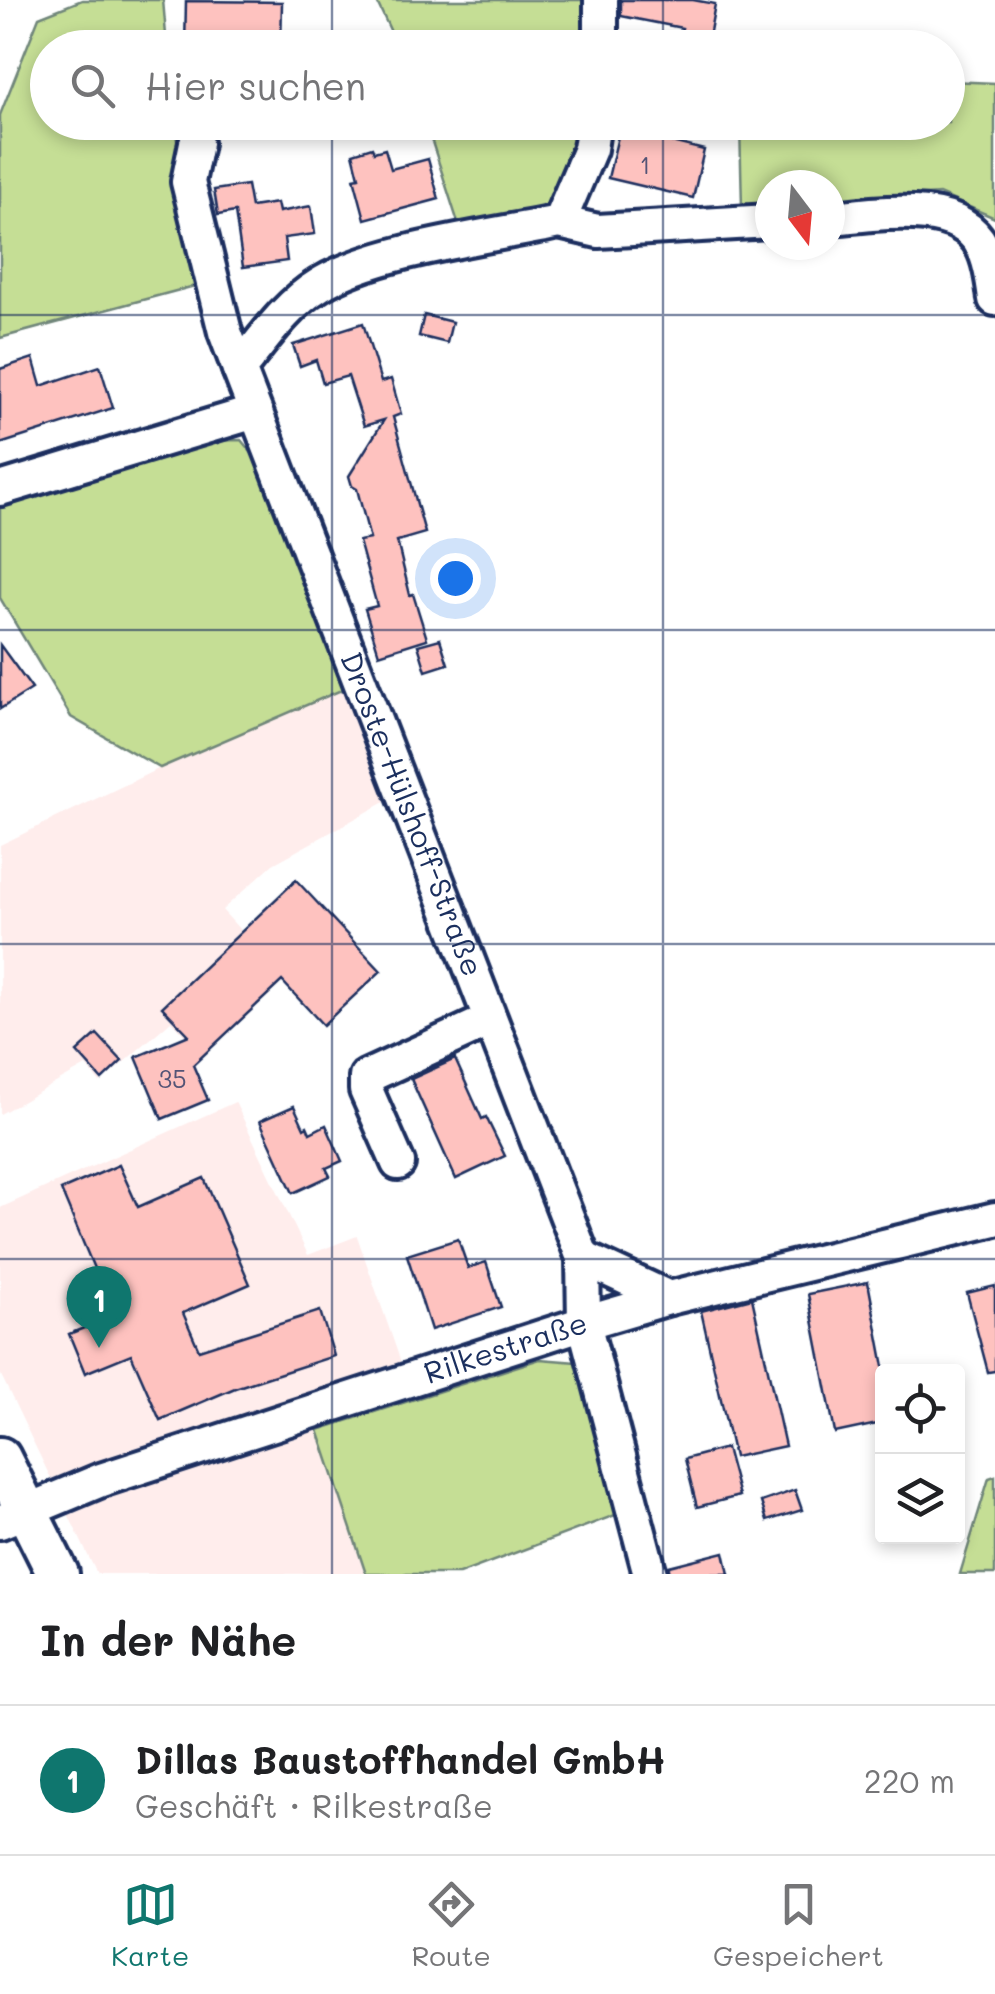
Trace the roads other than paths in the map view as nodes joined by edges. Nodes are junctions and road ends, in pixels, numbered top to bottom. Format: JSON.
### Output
{"nodes":[{"id":1,"x":601,"y":0,"type":"edge"},
{"id":2,"x":601,"y":30,"type":"edge"},
{"id":3,"x":591,"y":140,"type":"edge"},
{"id":4,"x":196,"y":143,"type":"dead end"},
{"id":5,"x":845,"y":217,"type":"edge"},
{"id":6,"x":559,"y":222,"type":"junction"},
{"id":7,"x":755,"y":222,"type":"edge"},
{"id":8,"x":995,"y":299,"type":"edge"},
{"id":9,"x":239,"y":369,"type":"junction"},
{"id":10,"x":256,"y":412,"type":"junction"},
{"id":11,"x":0,"y":488,"type":"edge"},
{"id":12,"x":490,"y":1020,"type":"junction"},
{"id":13,"x":398,"y":1163,"type":"dead end"},
{"id":14,"x":995,"y":1218,"type":"edge"},
{"id":15,"x":583,"y":1258,"type":"junction"},
{"id":16,"x":668,"y":1298,"type":"junction"},
{"id":17,"x":584,"y":1323,"type":"junction"},
{"id":18,"x":0,"y":1458,"type":"edge"},
{"id":19,"x":13,"y":1517,"type":"edge"},
{"id":20,"x":58,"y":1574,"type":"edge"},
{"id":21,"x":650,"y":1574,"type":"edge"}],
"edges":[{"from":1,"to":2,"type":"street"},
{"from":3,"to":6,"type":"street"},
{"from":4,"to":9,"type":"street","name":"Droste-Hülshoff-Straße"},
{"from":5,"to":8,"type":"street"},
{"from":6,"to":7,"type":"street"},
{"from":6,"to":9,"type":"street"},
{"from":9,"to":10,"type":"street","name":"Droste-Hülshoff-Straße"},
{"from":10,"to":11,"type":"street"},
{"from":10,"to":12,"type":"street","name":"Droste-Hülshoff-Straße"},
{"from":12,"to":13,"type":"street"},
{"from":12,"to":15,"type":"street","name":"Droste-Hülshoff-Straße"},
{"from":14,"to":16,"type":"street","name":"Rilkestraße"},
{"from":15,"to":16,"type":"street"},
{"from":15,"to":17,"type":"street","name":"Droste-Hülshoff-Straße"},
{"from":16,"to":17,"type":"street","name":"Rilkestraße"},
{"from":17,"to":19,"type":"street","name":"Rilkestraße"},
{"from":17,"to":21,"type":"street","name":"Droste-Hülshoff-Straße"},
{"from":18,"to":19,"type":"main road"},
{"from":19,"to":20,"type":"main road"}]}
